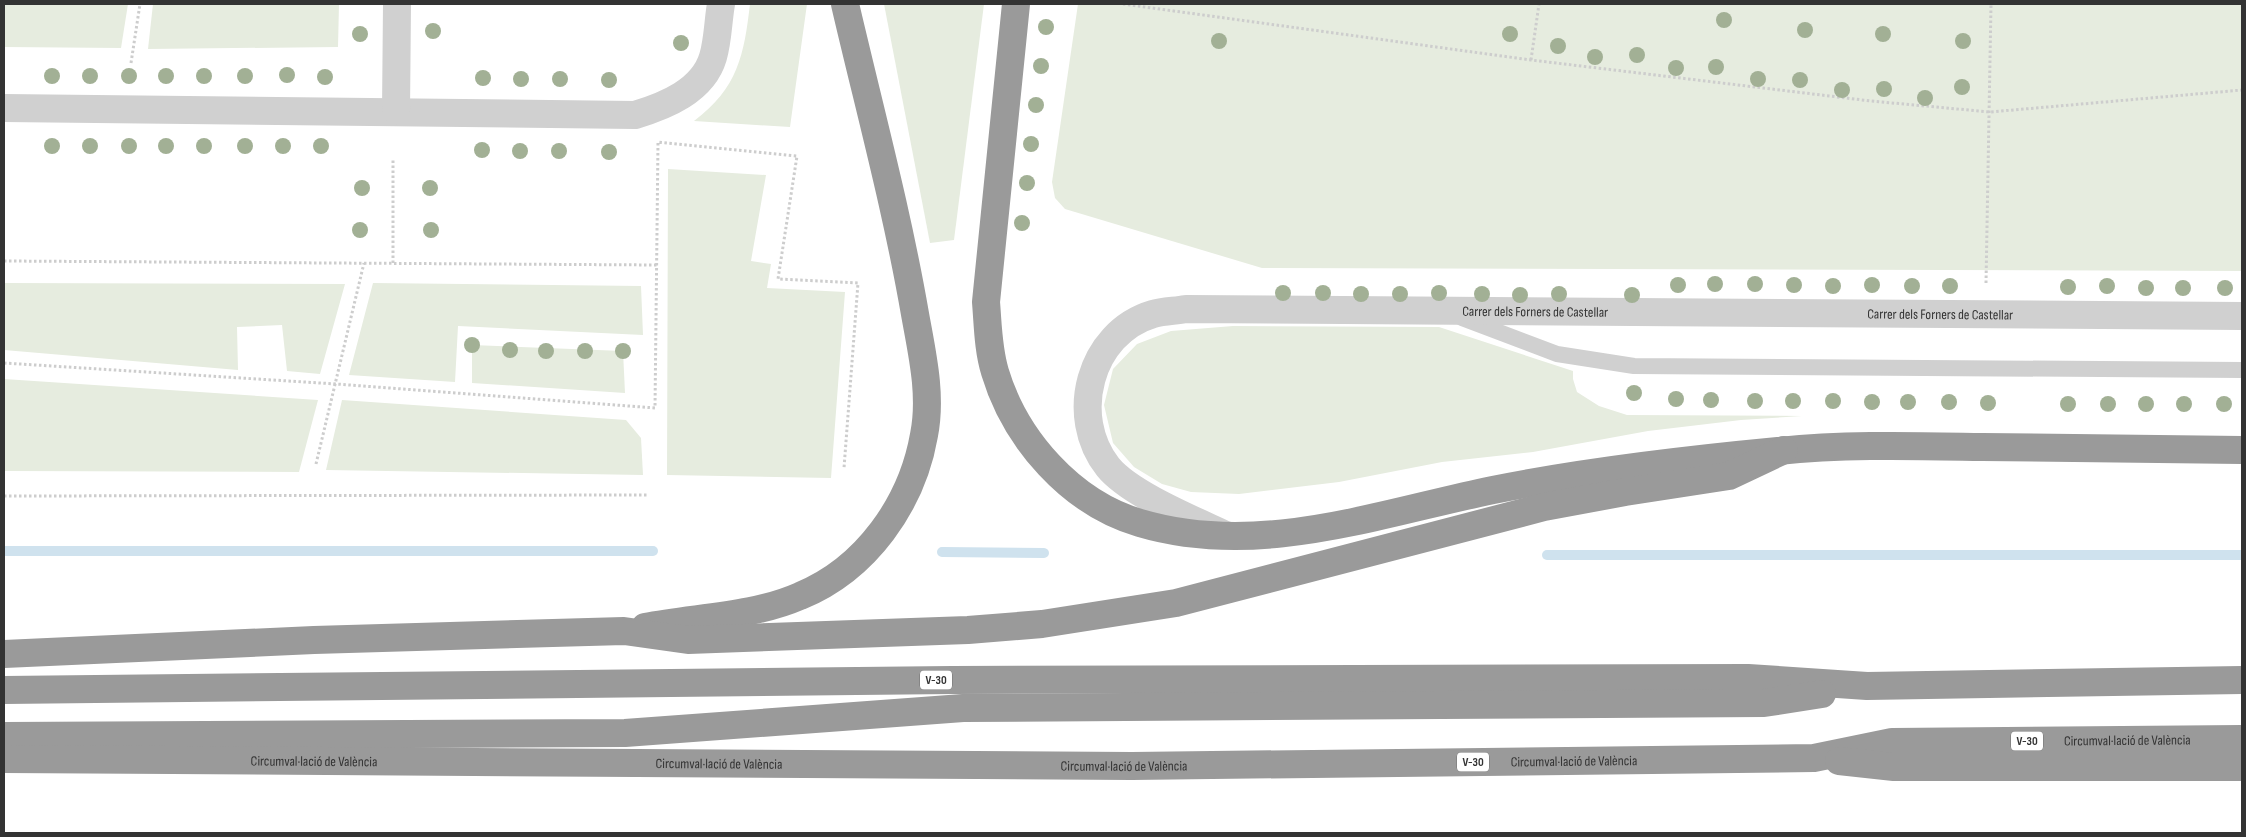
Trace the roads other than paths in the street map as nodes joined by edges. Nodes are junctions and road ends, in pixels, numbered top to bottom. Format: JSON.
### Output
{"nodes":[{"id":1,"x":397,"y":4,"type":"edge"},
{"id":2,"x":721,"y":4,"type":"edge"},
{"id":3,"x":845,"y":4,"type":"edge"},
{"id":4,"x":1016,"y":4,"type":"edge"},
{"id":5,"x":4,"y":108,"type":"edge"},
{"id":6,"x":396,"y":111,"type":"junction"},
{"id":7,"x":1436,"y":310,"type":"junction"},
{"id":8,"x":2242,"y":316,"type":"edge"},
{"id":9,"x":2242,"y":370,"type":"edge"},
{"id":10,"x":1784,"y":450,"type":"junction"},
{"id":11,"x":2242,"y":450,"type":"edge"},
{"id":12,"x":1226,"y":535,"type":"junction"},
{"id":13,"x":624,"y":632,"type":"junction"},
{"id":14,"x":4,"y":654,"type":"edge"},
{"id":15,"x":2242,"y":680,"type":"edge"},
{"id":16,"x":1867,"y":686,"type":"junction"},
{"id":17,"x":4,"y":690,"type":"edge"},
{"id":18,"x":4,"y":736,"type":"edge"},
{"id":19,"x":2242,"y":739,"type":"edge"},
{"id":20,"x":1814,"y":758,"type":"junction"},
{"id":21,"x":4,"y":759,"type":"edge"},
{"id":22,"x":2242,"y":767,"type":"edge"}],
"edges":[{"from":1,"to":6,"type":"street"},
{"from":2,"to":6,"type":"street"},
{"from":3,"to":13,"type":"highway"},
{"from":4,"to":12,"type":"highway"},
{"from":5,"to":6,"type":"street"},
{"from":7,"to":8,"type":"street","name":"Carrer dels Forners de Castellar"},
{"from":7,"to":9,"type":"lane"},
{"from":7,"to":12,"type":"street","name":"Carrer dels Forners de Castellar"},
{"from":10,"to":11,"type":"highway"},
{"from":10,"to":12,"type":"highway"},
{"from":10,"to":13,"type":"highway"},
{"from":13,"to":14,"type":"highway"},
{"from":15,"to":16,"type":"highway","number":"V-30"},
{"from":16,"to":17,"type":"highway","number":"V-30"},
{"from":16,"to":18,"type":"highway"},
{"from":19,"to":20,"type":"highway","name":"Circumval·lació de València","number":"V-30"},
{"from":20,"to":21,"type":"highway","name":"Circumval·lació de València","number":"V-30"},
{"from":20,"to":22,"type":"highway"}]}
